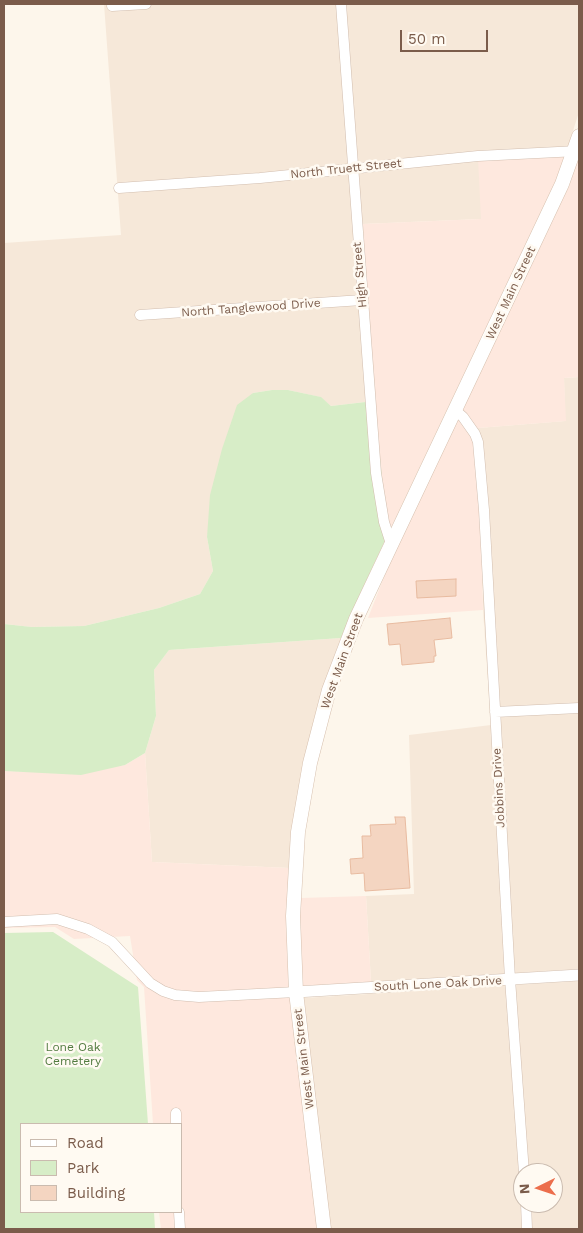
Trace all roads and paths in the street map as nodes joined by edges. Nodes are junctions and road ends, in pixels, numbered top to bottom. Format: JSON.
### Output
{"nodes":[{"id":1,"x":146,"y":4,"type":"edge"},
{"id":2,"x":341,"y":4,"type":"edge"},
{"id":3,"x":112,"y":6,"type":"dead end"},
{"id":4,"x":579,"y":136,"type":"edge"},
{"id":5,"x":577,"y":151,"type":"edge"},
{"id":6,"x":352,"y":169,"type":"junction"},
{"id":7,"x":119,"y":188,"type":"dead end"},
{"id":8,"x":362,"y":300,"type":"junction"},
{"id":9,"x":140,"y":315,"type":"dead end"},
{"id":10,"x":455,"y":410,"type":"junction"},
{"id":11,"x":391,"y":544,"type":"junction"},
{"id":12,"x":579,"y":708,"type":"edge"},
{"id":13,"x":495,"y":712,"type":"junction"},
{"id":14,"x":4,"y":922,"type":"edge"},
{"id":15,"x":579,"y":975,"type":"edge"},
{"id":16,"x":510,"y":979,"type":"junction"},
{"id":17,"x":296,"y":992,"type":"junction"},
{"id":18,"x":176,"y":1113,"type":"dead end"},
{"id":19,"x":176,"y":1123,"type":"edge"},
{"id":20,"x":523,"y":1163,"type":"edge"},
{"id":21,"x":179,"y":1213,"type":"edge"},
{"id":22,"x":526,"y":1213,"type":"edge"},
{"id":23,"x":180,"y":1229,"type":"edge"},
{"id":24,"x":324,"y":1229,"type":"edge"},
{"id":25,"x":527,"y":1229,"type":"edge"}],
"edges":[{"from":1,"to":3,"type":"street"},
{"from":2,"to":6,"type":"street","name":"High Street"},
{"from":4,"to":5,"type":"main road","name":"West Main Street"},
{"from":5,"to":6,"type":"street","name":"North Truett Street"},
{"from":5,"to":10,"type":"main road","name":"West Main Street"},
{"from":6,"to":7,"type":"street","name":"North Truett Street"},
{"from":6,"to":8,"type":"street","name":"High Street"},
{"from":8,"to":9,"type":"street","name":"North Tanglewood Drive"},
{"from":8,"to":11,"type":"street","name":"High Street"},
{"from":10,"to":11,"type":"main road","name":"West Main Street"},
{"from":10,"to":13,"type":"street","name":"Jobbins Drive"},
{"from":11,"to":17,"type":"main road","name":"West Main Street"},
{"from":12,"to":13,"type":"street"},
{"from":13,"to":16,"type":"street","name":"Jobbins Drive"},
{"from":14,"to":17,"type":"street"},
{"from":15,"to":16,"type":"street","name":"South Lone Oak Drive"},
{"from":16,"to":17,"type":"street","name":"South Lone Oak Drive"},
{"from":16,"to":20,"type":"street","name":"Jobbins Drive"},
{"from":17,"to":24,"type":"main road","name":"West Main Street"},
{"from":18,"to":19,"type":"street"},
{"from":21,"to":23,"type":"street"},
{"from":22,"to":25,"type":"street"}]}
